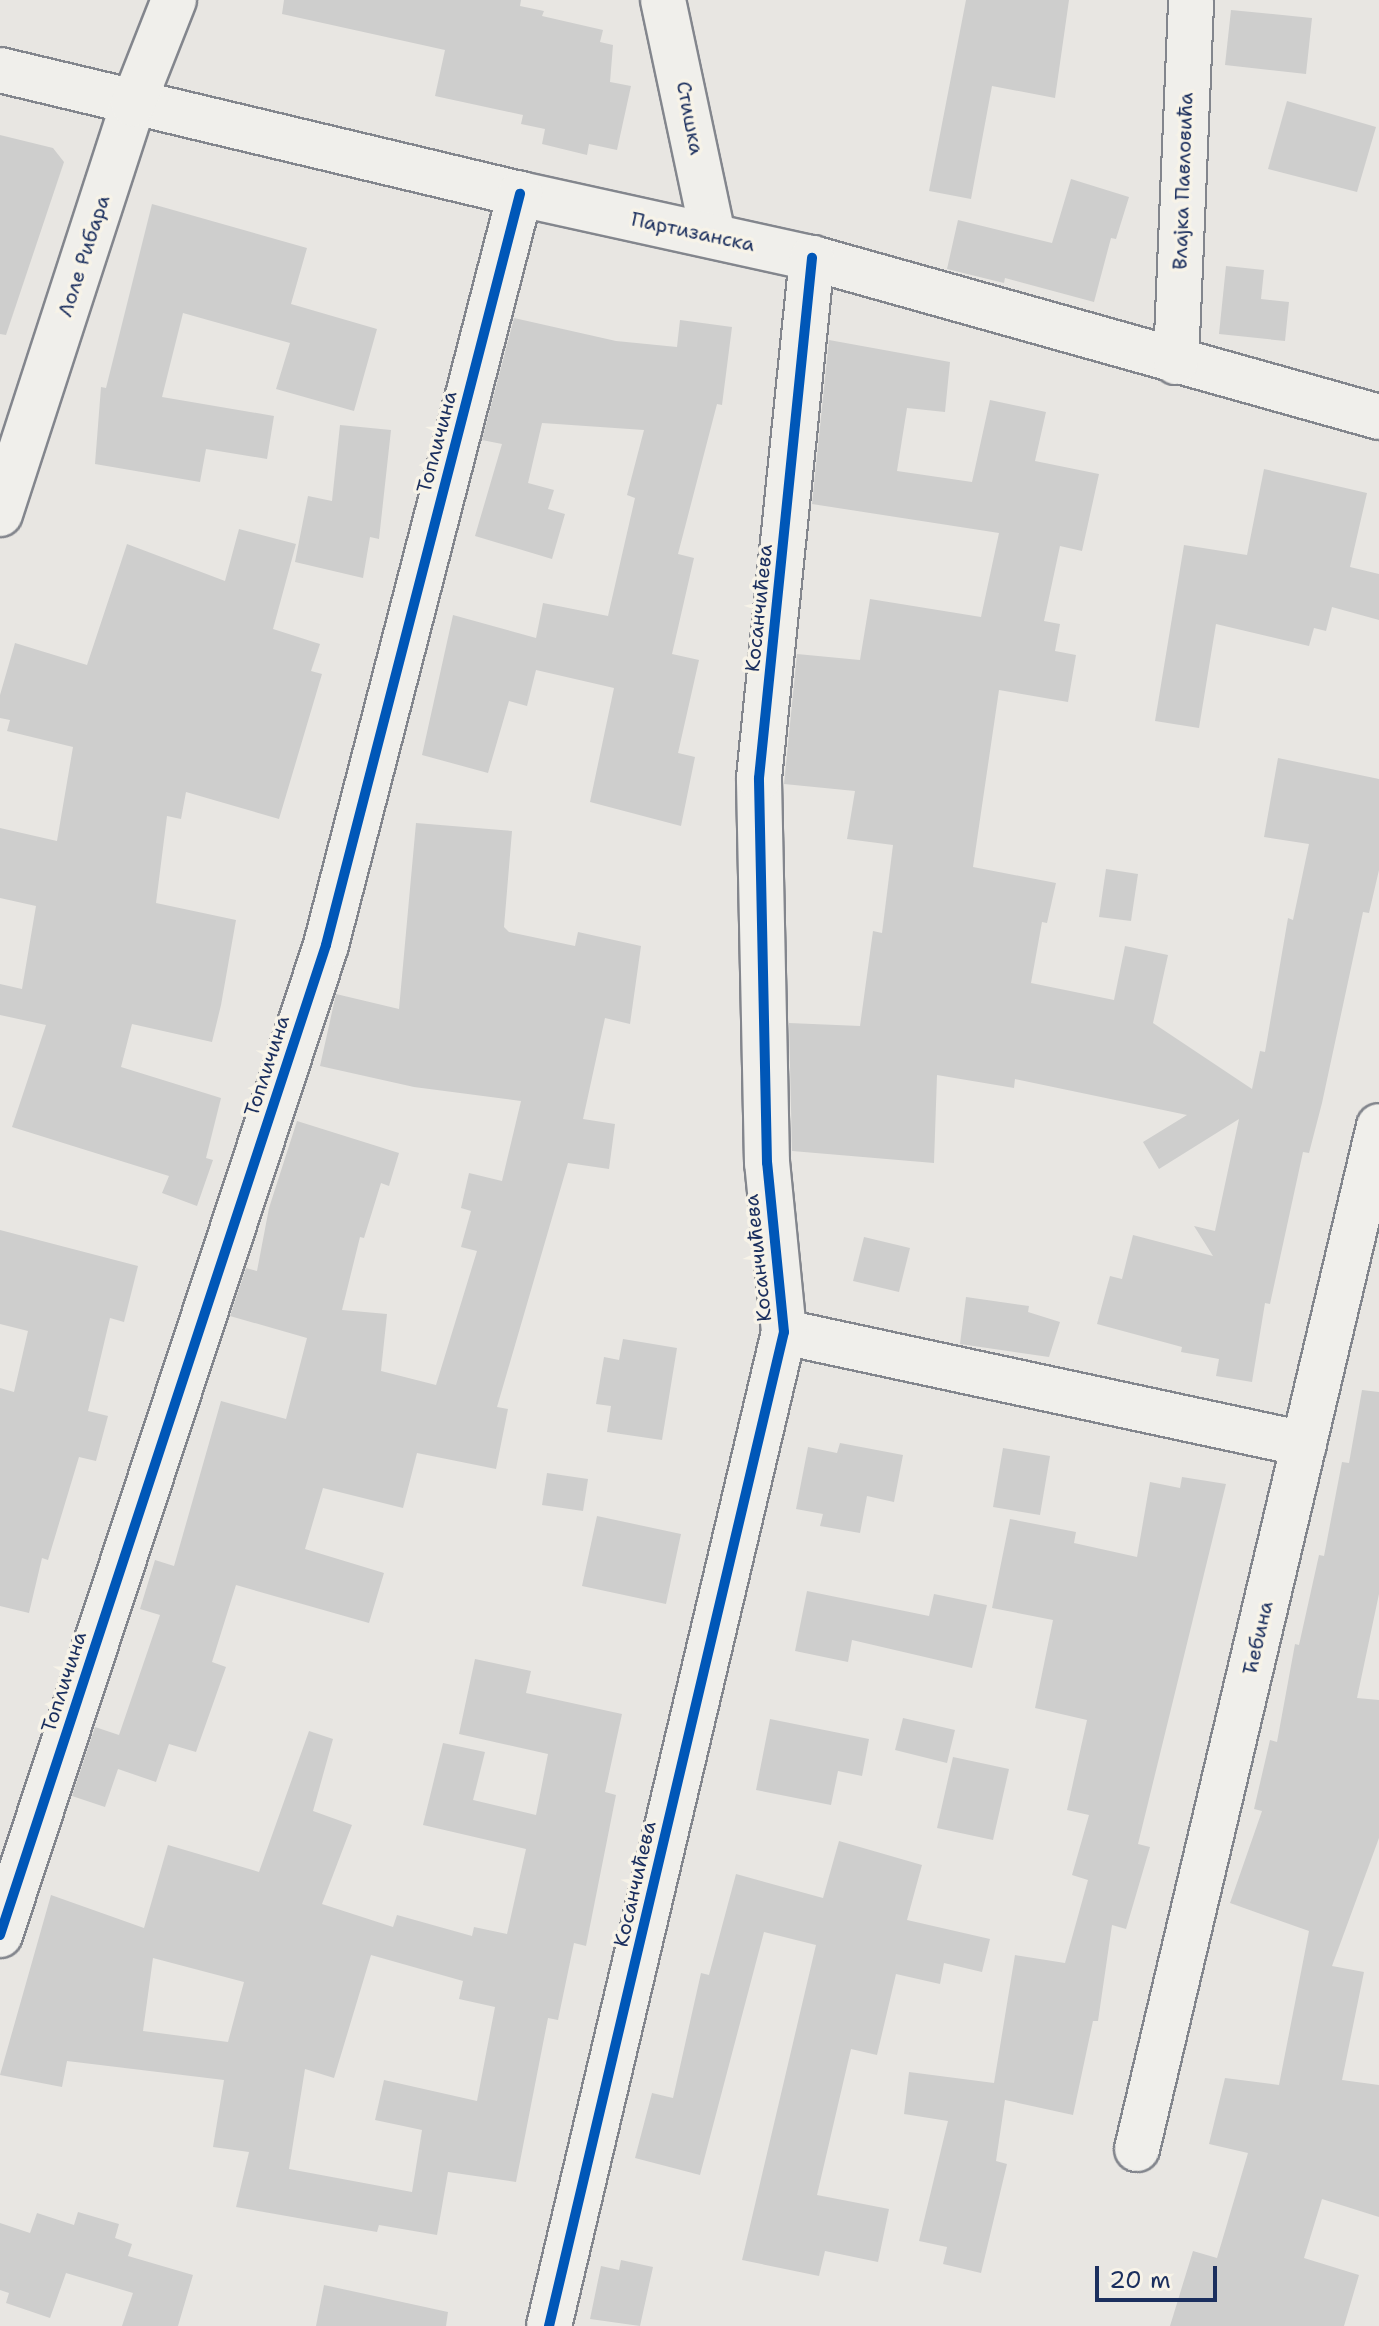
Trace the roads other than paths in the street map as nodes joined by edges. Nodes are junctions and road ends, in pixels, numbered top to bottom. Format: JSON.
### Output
{"nodes":[{"id":1,"x":174,"y":0,"type":"edge"},
{"id":2,"x":663,"y":0,"type":"edge"},
{"id":3,"x":1191,"y":0,"type":"edge"},
{"id":4,"x":0,"y":70,"type":"edge"},
{"id":5,"x":133,"y":104,"type":"junction"},
{"id":6,"x":520,"y":194,"type":"junction"},
{"id":7,"x":713,"y":236,"type":"junction"},
{"id":8,"x":812,"y":258,"type":"junction"},
{"id":9,"x":1176,"y":362,"type":"junction"},
{"id":10,"x":1379,"y":417,"type":"edge"},
{"id":11,"x":0,"y":514,"type":"edge"},
{"id":12,"x":1379,"y":1126,"type":"edge"},
{"id":13,"x":784,"y":1332,"type":"junction"},
{"id":14,"x":1304,"y":1444,"type":"junction"},
{"id":15,"x":0,"y":1935,"type":"edge"},
{"id":16,"x":1137,"y":2149,"type":"dead end"},
{"id":17,"x":549,"y":2326,"type":"edge"}],
"edges":[{"from":1,"to":5,"type":"street","name":"Лоле Рибара"},
{"from":2,"to":7,"type":"street","name":"Стишка"},
{"from":3,"to":9,"type":"street","name":"Влајка Павловића"},
{"from":4,"to":5,"type":"street","name":"Партизанска"},
{"from":5,"to":6,"type":"street","name":"Партизанска"},
{"from":5,"to":11,"type":"street","name":"Лоле Рибара"},
{"from":6,"to":7,"type":"street","name":"Партизанска"},
{"from":6,"to":15,"type":"street","name":"Топличина"},
{"from":7,"to":8,"type":"street","name":"Партизанска"},
{"from":8,"to":9,"type":"street","name":"Партизанска"},
{"from":8,"to":13,"type":"street","name":"Косанчићева"},
{"from":9,"to":10,"type":"street","name":"Партизанска"},
{"from":12,"to":14,"type":"street","name":"Ћебина"},
{"from":13,"to":14,"type":"street"},
{"from":13,"to":17,"type":"street","name":"Косанчићева"},
{"from":14,"to":16,"type":"street","name":"Ћебина"}]}
